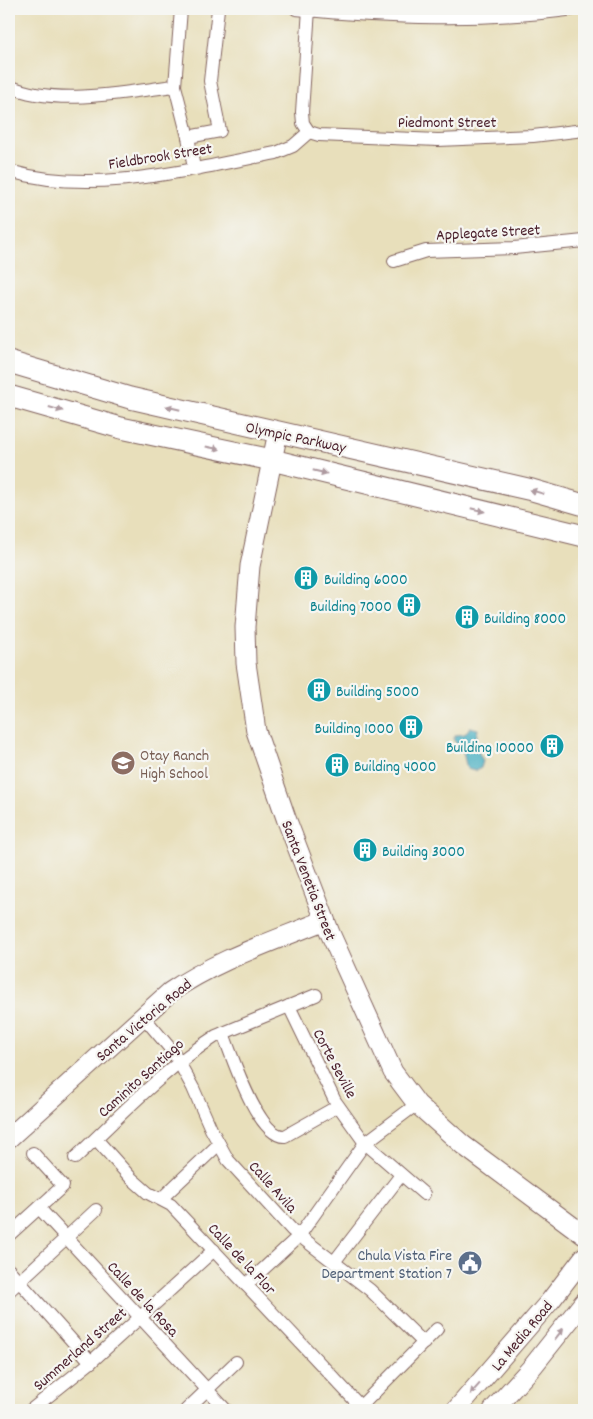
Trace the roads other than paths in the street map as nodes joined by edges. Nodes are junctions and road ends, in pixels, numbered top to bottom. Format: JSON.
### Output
{"nodes":[{"id":1,"x":181,"y":9,"type":"edge"},
{"id":2,"x":218,"y":9,"type":"edge"},
{"id":3,"x":296,"y":9,"type":"edge"},
{"id":4,"x":309,"y":9,"type":"edge"},
{"id":5,"x":574,"y":9,"type":"edge"},
{"id":6,"x":9,"y":86,"type":"edge"},
{"id":7,"x":175,"y":86,"type":"junction"},
{"id":8,"x":584,"y":130,"type":"edge"},
{"id":9,"x":309,"y":132,"type":"junction"},
{"id":10,"x":188,"y":137,"type":"junction"},
{"id":11,"x":194,"y":168,"type":"junction"},
{"id":12,"x":9,"y":171,"type":"edge"},
{"id":13,"x":584,"y":241,"type":"edge"},
{"id":14,"x":394,"y":261,"type":"dead end"},
{"id":15,"x":9,"y":362,"type":"edge"},
{"id":16,"x":9,"y":396,"type":"edge"},
{"id":17,"x":278,"y":432,"type":"junction"},
{"id":18,"x":272,"y":460,"type":"junction"},
{"id":19,"x":584,"y":505,"type":"edge"},
{"id":20,"x":584,"y":536,"type":"edge"},
{"id":21,"x":325,"y":920,"type":"junction"},
{"id":22,"x":316,"y":995,"type":"dead end"},
{"id":23,"x":289,"y":1006,"type":"junction"},
{"id":24,"x":142,"y":1015,"type":"junction"},
{"id":25,"x":223,"y":1034,"type":"junction"},
{"id":26,"x":179,"y":1062,"type":"junction"},
{"id":27,"x":417,"y":1104,"type":"junction"},
{"id":28,"x":338,"y":1106,"type":"junction"},
{"id":29,"x":9,"y":1138,"type":"edge"},
{"id":30,"x":96,"y":1139,"type":"junction"},
{"id":31,"x":219,"y":1144,"type":"junction"},
{"id":32,"x":365,"y":1144,"type":"junction"},
{"id":33,"x":33,"y":1153,"type":"dead end"},
{"id":34,"x":75,"y":1158,"type":"dead end"},
{"id":35,"x":402,"y":1175,"type":"junction"},
{"id":36,"x":424,"y":1194,"type":"dead end"},
{"id":37,"x":162,"y":1198,"type":"junction"},
{"id":38,"x":39,"y":1208,"type":"junction"},
{"id":39,"x":96,"y":1210,"type":"dead end"},
{"id":40,"x":9,"y":1235,"type":"edge"},
{"id":41,"x":584,"y":1235,"type":"edge"},
{"id":42,"x":299,"y":1236,"type":"junction"},
{"id":43,"x":66,"y":1238,"type":"junction"},
{"id":44,"x":214,"y":1250,"type":"junction"},
{"id":45,"x":584,"y":1257,"type":"edge"},
{"id":46,"x":334,"y":1262,"type":"junction"},
{"id":47,"x":9,"y":1270,"type":"edge"},
{"id":48,"x":19,"y":1281,"type":"junction"},
{"id":49,"x":246,"y":1285,"type":"junction"},
{"id":50,"x":9,"y":1291,"type":"edge"},
{"id":51,"x":584,"y":1302,"type":"edge"},
{"id":52,"x":140,"y":1317,"type":"junction"},
{"id":53,"x":437,"y":1329,"type":"dead end"},
{"id":54,"x":424,"y":1343,"type":"junction"},
{"id":55,"x":91,"y":1362,"type":"junction"},
{"id":56,"x":236,"y":1362,"type":"dead end"},
{"id":57,"x":206,"y":1390,"type":"junction"},
{"id":58,"x":359,"y":1409,"type":"edge"},
{"id":59,"x":32,"y":1410,"type":"edge"},
{"id":60,"x":186,"y":1410,"type":"edge"},
{"id":61,"x":226,"y":1410,"type":"edge"},
{"id":62,"x":456,"y":1410,"type":"edge"},
{"id":63,"x":493,"y":1410,"type":"edge"}],
"edges":[{"from":1,"to":7,"type":"street"},
{"from":2,"to":10,"type":"street"},
{"from":3,"to":4,"type":"street"},
{"from":4,"to":5,"type":"street"},
{"from":4,"to":9,"type":"street"},
{"from":6,"to":7,"type":"street"},
{"from":7,"to":10,"type":"street"},
{"from":8,"to":9,"type":"street","name":"Piedmont Street"},
{"from":9,"to":11,"type":"street","name":"Fieldbrook Street"},
{"from":10,"to":11,"type":"street"},
{"from":11,"to":12,"type":"street","name":"Fieldbrook Street"},
{"from":13,"to":14,"type":"street","name":"Applegate Street"},
{"from":17,"to":15,"type":"main road","name":"Olympic Parkway","one_way":true},
{"from":16,"to":18,"type":"main road","name":"Olympic Parkway","one_way":true},
{"from":17,"to":18,"type":"street","name":"Santa Venetia Street"},
{"from":19,"to":17,"type":"main road","name":"Olympic Parkway","one_way":true},
{"from":18,"to":20,"type":"main road","name":"Olympic Parkway","one_way":true},
{"from":18,"to":21,"type":"street","name":"Santa Venetia Street"},
{"from":21,"to":24,"type":"street","name":"Santa Victoria Road"},
{"from":21,"to":27,"type":"street","name":"Santa Venetia Street"},
{"from":22,"to":23,"type":"street","name":"Caminito Santiago"},
{"from":23,"to":25,"type":"street","name":"Caminito Santiago"},
{"from":23,"to":28,"type":"street","name":"Corte Seville"},
{"from":24,"to":26,"type":"street","name":"Calle Avila"},
{"from":24,"to":29,"type":"street","name":"Santa Victoria Road"},
{"from":25,"to":26,"type":"street","name":"Caminito Santiago"},
{"from":25,"to":28,"type":"street"},
{"from":26,"to":30,"type":"street","name":"Caminito Santiago"},
{"from":26,"to":31,"type":"street","name":"Calle Avila"},
{"from":27,"to":32,"type":"street"},
{"from":27,"to":41,"type":"street","name":"Santa Venetia Street"},
{"from":28,"to":32,"type":"street","name":"Corte Seville"},
{"from":30,"to":34,"type":"street","name":"Caminito Santiago"},
{"from":30,"to":37,"type":"street","name":"Calle de la Flor"},
{"from":31,"to":37,"type":"street"},
{"from":31,"to":42,"type":"street","name":"Calle Avila"},
{"from":32,"to":35,"type":"street","name":"Corte Seville"},
{"from":32,"to":42,"type":"street"},
{"from":33,"to":38,"type":"street"},
{"from":35,"to":36,"type":"street","name":"Corte Seville"},
{"from":35,"to":46,"type":"street"},
{"from":37,"to":44,"type":"street","name":"Calle de la Flor"},
{"from":38,"to":40,"type":"street"},
{"from":38,"to":43,"type":"street","name":"Calle de la Rosa"},
{"from":39,"to":43,"type":"street"},
{"from":42,"to":46,"type":"street","name":"Calle Avila"},
{"from":42,"to":49,"type":"street"},
{"from":43,"to":48,"type":"street"},
{"from":43,"to":52,"type":"street","name":"Calle de la Rosa"},
{"from":44,"to":49,"type":"street","name":"Calle de la Flor"},
{"from":44,"to":52,"type":"street","name":"Summerland Street"},
{"from":45,"to":62,"type":"street","name":"La Media Road","one_way":true},
{"from":46,"to":54,"type":"street","name":"Calle Avila"},
{"from":47,"to":48,"type":"street"},
{"from":48,"to":50,"type":"street"},
{"from":48,"to":55,"type":"street"},
{"from":49,"to":58,"type":"street","name":"Calle de la Flor"},
{"from":63,"to":51,"type":"street","name":"La Media Road","one_way":true},
{"from":52,"to":55,"type":"street","name":"Summerland Street"},
{"from":52,"to":57,"type":"street","name":"Calle de la Rosa"},
{"from":53,"to":54,"type":"street"},
{"from":54,"to":58,"type":"street"},
{"from":55,"to":59,"type":"street","name":"Summerland Street"},
{"from":56,"to":57,"type":"street"},
{"from":57,"to":60,"type":"street"},
{"from":57,"to":61,"type":"street","name":"Calle de la Rosa"}]}
